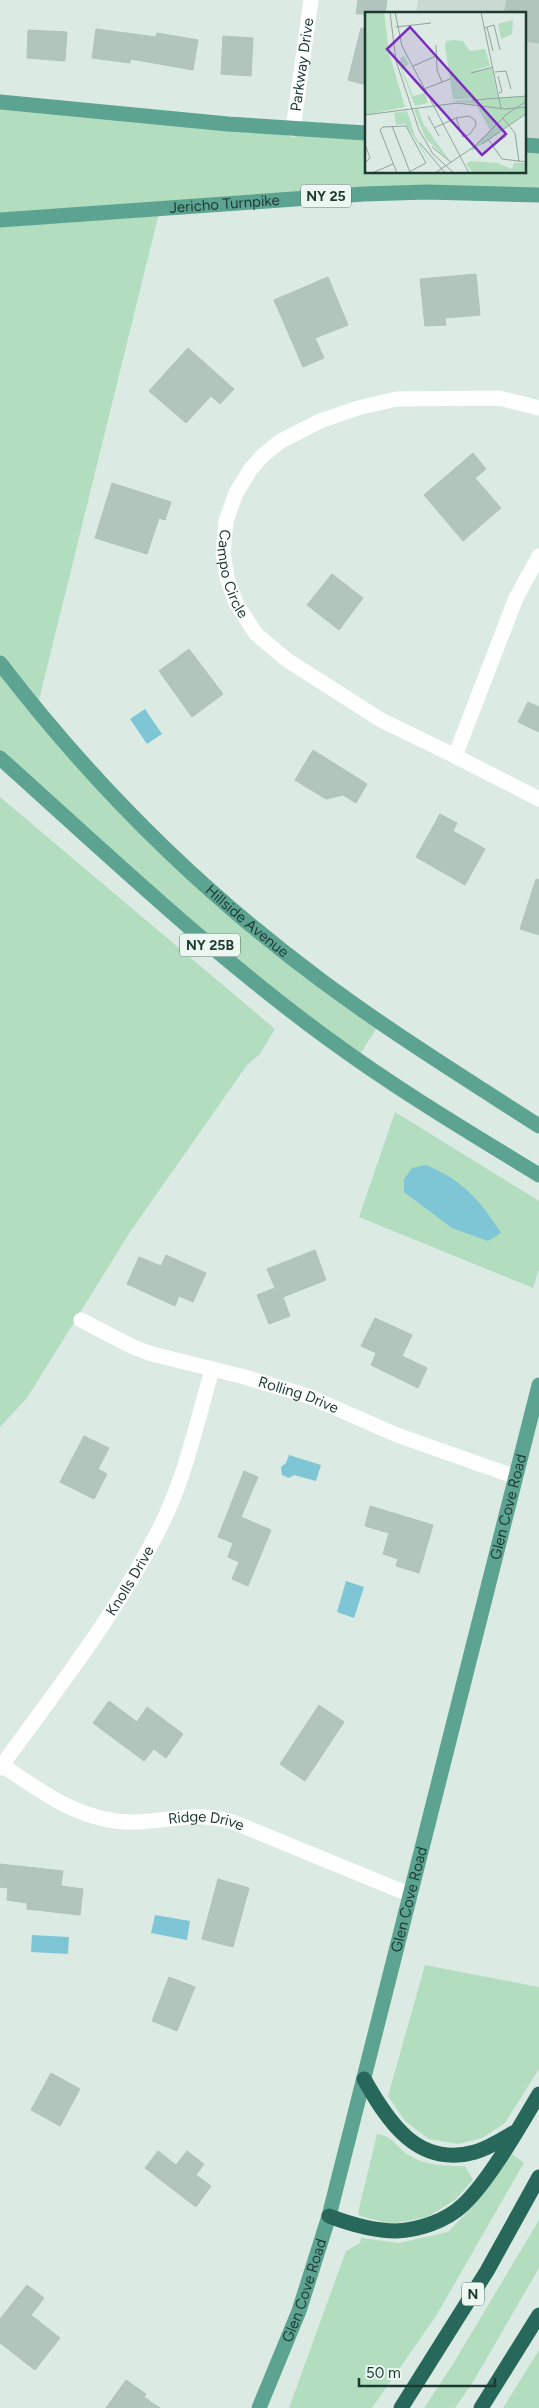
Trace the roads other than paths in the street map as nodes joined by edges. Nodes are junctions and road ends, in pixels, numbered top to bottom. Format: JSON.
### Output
{"nodes":[{"id":1,"x":311,"y":0,"type":"edge"},
{"id":2,"x":0,"y":102,"type":"edge"},
{"id":3,"x":293,"y":129,"type":"junction"},
{"id":4,"x":365,"y":133,"type":"edge"},
{"id":5,"x":526,"y":144,"type":"edge"},
{"id":6,"x":539,"y":146,"type":"edge"},
{"id":7,"x":539,"y":195,"type":"edge"},
{"id":8,"x":0,"y":220,"type":"edge"},
{"id":9,"x":539,"y":408,"type":"edge"},
{"id":10,"x":539,"y":556,"type":"edge"},
{"id":11,"x":0,"y":662,"type":"edge"},
{"id":12,"x":455,"y":756,"type":"junction"},
{"id":13,"x":0,"y":758,"type":"edge"},
{"id":14,"x":539,"y":799,"type":"edge"},
{"id":15,"x":539,"y":1126,"type":"edge"},
{"id":16,"x":539,"y":1175,"type":"edge"},
{"id":17,"x":81,"y":1320,"type":"dead end"},
{"id":18,"x":212,"y":1370,"type":"junction"},
{"id":19,"x":539,"y":1385,"type":"edge"},
{"id":20,"x":516,"y":1478,"type":"junction"},
{"id":21,"x":1,"y":1766,"type":"edge"},
{"id":22,"x":411,"y":1895,"type":"junction"},
{"id":23,"x":364,"y":2079,"type":"junction"},
{"id":24,"x":539,"y":2094,"type":"edge"},
{"id":25,"x":515,"y":2132,"type":"junction"},
{"id":26,"x":539,"y":2177,"type":"edge"},
{"id":27,"x":329,"y":2216,"type":"junction"},
{"id":28,"x":539,"y":2315,"type":"edge"},
{"id":29,"x":259,"y":2408,"type":"edge"},
{"id":30,"x":401,"y":2408,"type":"edge"},
{"id":31,"x":481,"y":2408,"type":"edge"}],
"edges":[{"from":1,"to":3,"type":"street","name":"Parkway Drive"},
{"from":2,"to":3,"type":"main road"},
{"from":3,"to":4,"type":"main road"},
{"from":5,"to":6,"type":"main road"},
{"from":7,"to":8,"type":"main road","name":"Jericho Turnpike","number":"NY 25"},
{"from":9,"to":12,"type":"street","name":"Campo Circle"},
{"from":10,"to":12,"type":"street"},
{"from":11,"to":15,"type":"main road","name":"Hillside Avenue","number":"NY 25B"},
{"from":12,"to":14,"type":"street","name":"Campo Circle"},
{"from":13,"to":16,"type":"main road","number":"NY 25B"},
{"from":17,"to":18,"type":"street","name":"Rolling Drive"},
{"from":18,"to":20,"type":"street","name":"Rolling Drive"},
{"from":18,"to":21,"type":"street","name":"Knolls Drive"},
{"from":19,"to":20,"type":"main road","name":"Glen Cove Road"},
{"from":20,"to":22,"type":"main road","name":"Glen Cove Road"},
{"from":21,"to":22,"type":"street","name":"Ridge Drive"},
{"from":22,"to":23,"type":"main road","name":"Glen Cove Road"},
{"from":23,"to":25,"type":"highway"},
{"from":23,"to":27,"type":"main road","name":"Glen Cove Road"},
{"from":24,"to":25,"type":"highway"},
{"from":25,"to":27,"type":"highway"},
{"from":26,"to":30,"type":"highway","number":"N"},
{"from":27,"to":29,"type":"main road","name":"Glen Cove Road"},
{"from":28,"to":31,"type":"highway"}]}
